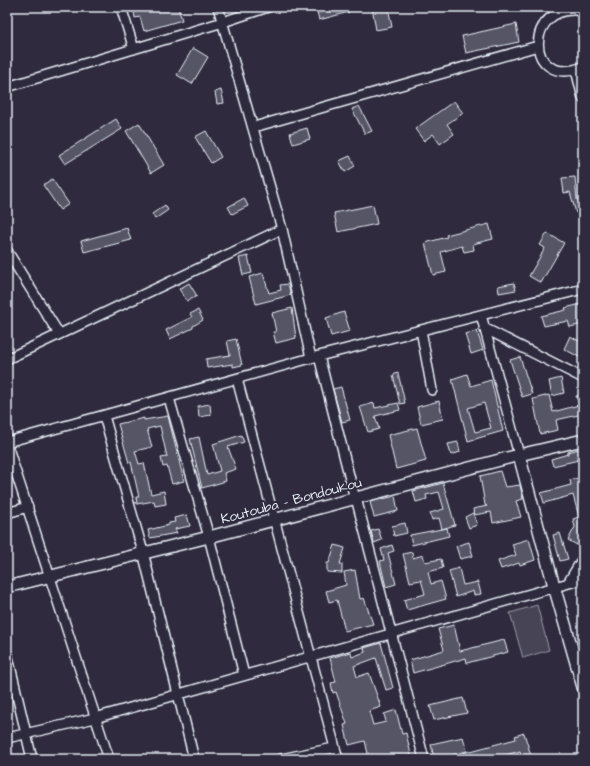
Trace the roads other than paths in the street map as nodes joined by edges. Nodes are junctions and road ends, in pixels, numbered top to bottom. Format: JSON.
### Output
{"nodes":[{"id":1,"x":121,"y":7,"type":"edge"},
{"id":2,"x":218,"y":7,"type":"edge"},
{"id":3,"x":268,"y":7,"type":"edge"},
{"id":4,"x":568,"y":7,"type":"edge"},
{"id":5,"x":552,"y":9,"type":"edge"},
{"id":6,"x":583,"y":11,"type":"edge"},
{"id":7,"x":223,"y":22,"type":"junction"},
{"id":8,"x":538,"y":46,"type":"junction"},
{"id":9,"x":134,"y":49,"type":"junction"},
{"id":10,"x":579,"y":68,"type":"edge"},
{"id":11,"x":7,"y":87,"type":"edge"},
{"id":12,"x":583,"y":98,"type":"edge"},
{"id":13,"x":254,"y":127,"type":"junction"},
{"id":14,"x":282,"y":229,"type":"junction"},
{"id":15,"x":7,"y":251,"type":"edge"},
{"id":16,"x":16,"y":266,"type":"junction"},
{"id":17,"x":7,"y":270,"type":"edge"},
{"id":18,"x":583,"y":289,"type":"edge"},
{"id":19,"x":481,"y":315,"type":"junction"},
{"id":20,"x":484,"y":328,"type":"junction"},
{"id":21,"x":422,"y":330,"type":"junction"},
{"id":22,"x":59,"y":334,"type":"junction"},
{"id":23,"x":315,"y":357,"type":"junction"},
{"id":24,"x":7,"y":359,"type":"edge"},
{"id":25,"x":583,"y":378,"type":"edge"},
{"id":26,"x":237,"y":379,"type":"junction"},
{"id":27,"x":432,"y":390,"type":"dead end"},
{"id":28,"x":169,"y":398,"type":"junction"},
{"id":29,"x":104,"y":416,"type":"junction"},
{"id":30,"x":583,"y":440,"type":"edge"},
{"id":31,"x":7,"y":443,"type":"edge"},
{"id":32,"x":519,"y":455,"type":"junction"},
{"id":33,"x":355,"y":498,"type":"junction"},
{"id":34,"x":28,"y":507,"type":"junction"},
{"id":35,"x":7,"y":513,"type":"edge"},
{"id":36,"x":273,"y":520,"type":"junction"},
{"id":37,"x":209,"y":537,"type":"junction"},
{"id":38,"x":143,"y":552,"type":"junction"},
{"id":39,"x":583,"y":558,"type":"edge"},
{"id":40,"x":51,"y":576,"type":"junction"},
{"id":41,"x":583,"y":579,"type":"edge"},
{"id":42,"x":568,"y":583,"type":"junction"},
{"id":43,"x":554,"y":586,"type":"junction"},
{"id":44,"x":7,"y":587,"type":"edge"},
{"id":45,"x":390,"y":633,"type":"junction"},
{"id":46,"x":7,"y":653,"type":"edge"},
{"id":47,"x":310,"y":656,"type":"junction"},
{"id":48,"x":244,"y":675,"type":"junction"},
{"id":49,"x":583,"y":687,"type":"edge"},
{"id":50,"x":177,"y":694,"type":"junction"},
{"id":51,"x":95,"y":718,"type":"junction"},
{"id":52,"x":25,"y":733,"type":"junction"},
{"id":53,"x":7,"y":738,"type":"edge"},
{"id":54,"x":334,"y":748,"type":"junction"},
{"id":55,"x":32,"y":759,"type":"edge"},
{"id":56,"x":109,"y":759,"type":"edge"},
{"id":57,"x":194,"y":759,"type":"edge"},
{"id":58,"x":281,"y":759,"type":"edge"},
{"id":59,"x":338,"y":759,"type":"edge"},
{"id":60,"x":424,"y":759,"type":"edge"}],
"edges":[{"from":1,"to":9,"type":"street"},
{"from":2,"to":7,"type":"street"},
{"from":3,"to":7,"type":"street"},
{"from":4,"to":5,"type":"street"},
{"from":4,"to":6,"type":"street"},
{"from":5,"to":8,"type":"street"},
{"from":7,"to":9,"type":"street"},
{"from":7,"to":13,"type":"street"},
{"from":8,"to":10,"type":"street"},
{"from":8,"to":13,"type":"street"},
{"from":9,"to":11,"type":"street"},
{"from":10,"to":12,"type":"street"},
{"from":13,"to":14,"type":"street"},
{"from":14,"to":22,"type":"street"},
{"from":14,"to":23,"type":"street"},
{"from":15,"to":16,"type":"street"},
{"from":16,"to":17,"type":"street"},
{"from":16,"to":22,"type":"street"},
{"from":18,"to":19,"type":"street"},
{"from":19,"to":20,"type":"street"},
{"from":19,"to":21,"type":"street"},
{"from":20,"to":25,"type":"street"},
{"from":20,"to":32,"type":"street"},
{"from":21,"to":23,"type":"street"},
{"from":21,"to":27,"type":"street"},
{"from":22,"to":24,"type":"street"},
{"from":23,"to":26,"type":"street"},
{"from":23,"to":33,"type":"street"},
{"from":26,"to":28,"type":"street"},
{"from":26,"to":36,"type":"street"},
{"from":28,"to":29,"type":"street"},
{"from":28,"to":37,"type":"street"},
{"from":29,"to":31,"type":"street"},
{"from":29,"to":38,"type":"street"},
{"from":30,"to":32,"type":"main road","name":"Koutouba - Bondoukou"},
{"from":31,"to":34,"type":"street"},
{"from":32,"to":33,"type":"main road","name":"Koutouba - Bondoukou"},
{"from":32,"to":43,"type":"main road"},
{"from":33,"to":36,"type":"main road","name":"Koutouba - Bondoukou"},
{"from":33,"to":45,"type":"street"},
{"from":34,"to":35,"type":"street"},
{"from":34,"to":40,"type":"street"},
{"from":36,"to":37,"type":"main road","name":"Koutouba - Bondoukou"},
{"from":36,"to":47,"type":"street"},
{"from":37,"to":38,"type":"main road","name":"Koutouba - Bondoukou"},
{"from":37,"to":48,"type":"street"},
{"from":38,"to":40,"type":"main road","name":"Koutouba - Bondoukou"},
{"from":38,"to":50,"type":"street"},
{"from":39,"to":42,"type":"street"},
{"from":40,"to":44,"type":"main road","name":"Koutouba - Bondoukou"},
{"from":40,"to":51,"type":"street"},
{"from":41,"to":42,"type":"street"},
{"from":42,"to":43,"type":"street"},
{"from":43,"to":45,"type":"street"},
{"from":43,"to":49,"type":"main road"},
{"from":45,"to":47,"type":"street"},
{"from":45,"to":60,"type":"street"},
{"from":46,"to":52,"type":"street"},
{"from":47,"to":48,"type":"street"},
{"from":47,"to":54,"type":"street"},
{"from":48,"to":50,"type":"street"},
{"from":50,"to":51,"type":"street"},
{"from":50,"to":57,"type":"street"},
{"from":51,"to":52,"type":"street"},
{"from":51,"to":56,"type":"street"},
{"from":52,"to":53,"type":"street"},
{"from":52,"to":55,"type":"street"},
{"from":54,"to":58,"type":"street"},
{"from":54,"to":59,"type":"street"}]}
